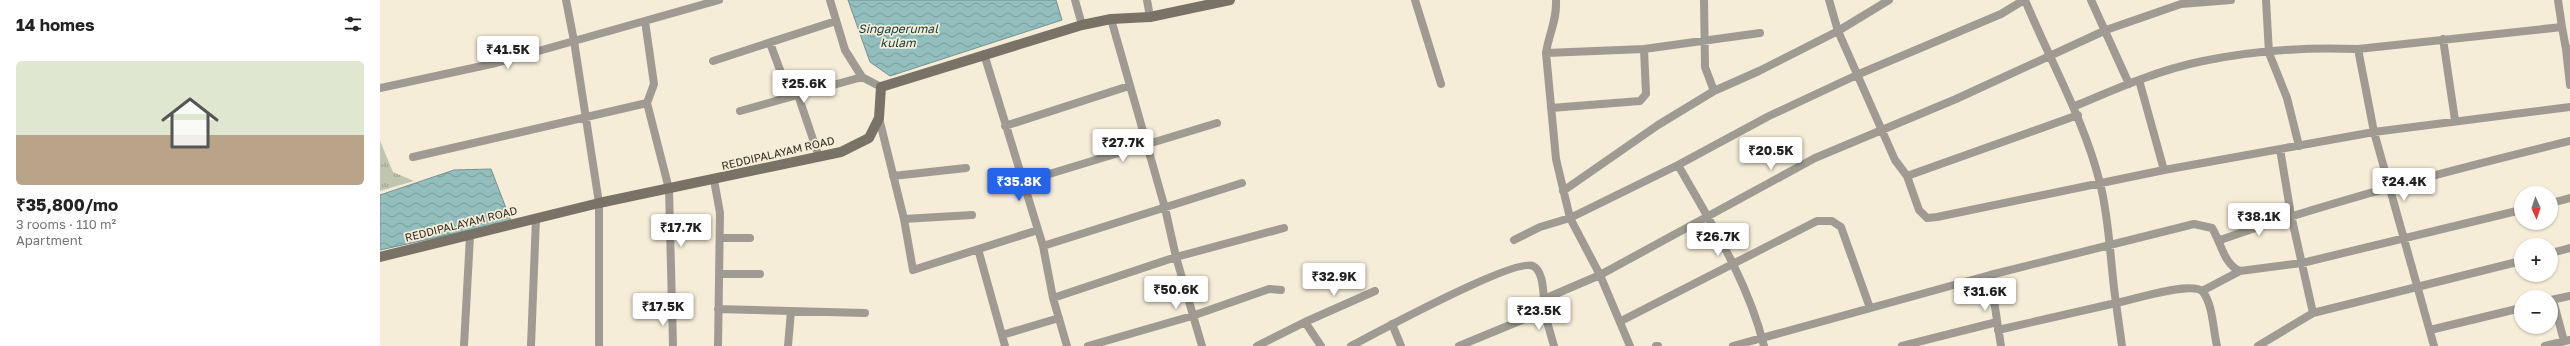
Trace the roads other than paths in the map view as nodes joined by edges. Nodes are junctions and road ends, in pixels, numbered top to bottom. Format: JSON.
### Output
{"nodes":[{"id":1,"x":566,"y":0,"type":"edge"},
{"id":2,"x":719,"y":0,"type":"edge"},
{"id":3,"x":830,"y":0,"type":"edge"},
{"id":4,"x":1075,"y":0,"type":"edge"},
{"id":5,"x":1147,"y":0,"type":"edge"},
{"id":6,"x":1228,"y":0,"type":"edge"},
{"id":7,"x":1415,"y":0,"type":"edge"},
{"id":8,"x":1556,"y":0,"type":"edge"},
{"id":9,"x":1704,"y":0,"type":"edge"},
{"id":10,"x":1829,"y":0,"type":"edge"},
{"id":11,"x":1889,"y":0,"type":"edge"},
{"id":12,"x":2025,"y":0,"type":"edge"},
{"id":13,"x":2091,"y":0,"type":"edge"},
{"id":14,"x":2231,"y":0,"type":"edge"},
{"id":15,"x":2266,"y":0,"type":"edge"},
{"id":16,"x":2558,"y":0,"type":"edge"},
{"id":17,"x":1150,"y":17,"type":"junction"},
{"id":18,"x":1111,"y":19,"type":"junction"},
{"id":19,"x":645,"y":21,"type":"junction"},
{"id":20,"x":836,"y":21,"type":"junction"},
{"id":21,"x":1082,"y":25,"type":"junction"},
{"id":22,"x":2562,"y":27,"type":"junction"},
{"id":23,"x":2106,"y":30,"type":"junction"},
{"id":24,"x":1838,"y":31,"type":"junction"},
{"id":25,"x":1760,"y":33,"type":"dead end"},
{"id":26,"x":2443,"y":39,"type":"junction"},
{"id":27,"x":1703,"y":40,"type":"junction"},
{"id":28,"x":574,"y":41,"type":"junction"},
{"id":29,"x":770,"y":43,"type":"junction"},
{"id":30,"x":1644,"y":49,"type":"junction"},
{"id":31,"x":2358,"y":49,"type":"junction"},
{"id":32,"x":2568,"y":49,"type":"edge"},
{"id":33,"x":1546,"y":53,"type":"junction"},
{"id":34,"x":2269,"y":53,"type":"junction"},
{"id":35,"x":984,"y":54,"type":"junction"},
{"id":36,"x":2048,"y":56,"type":"junction"},
{"id":37,"x":713,"y":62,"type":"dead end"},
{"id":38,"x":1859,"y":74,"type":"junction"},
{"id":39,"x":862,"y":77,"type":"junction"},
{"id":40,"x":2139,"y":80,"type":"junction"},
{"id":41,"x":1441,"y":84,"type":"dead end"},
{"id":42,"x":2129,"y":84,"type":"junction"},
{"id":43,"x":2570,"y":85,"type":"edge"},
{"id":44,"x":881,"y":86,"type":"junction"},
{"id":45,"x":1129,"y":86,"type":"junction"},
{"id":46,"x":380,"y":88,"type":"edge"},
{"id":47,"x":1714,"y":91,"type":"junction"},
{"id":48,"x":794,"y":96,"type":"junction"},
{"id":49,"x":647,"y":103,"type":"junction"},
{"id":50,"x":2073,"y":107,"type":"junction"},
{"id":51,"x":2570,"y":107,"type":"edge"},
{"id":52,"x":1551,"y":108,"type":"junction"},
{"id":53,"x":740,"y":111,"type":"dead end"},
{"id":54,"x":2078,"y":115,"type":"junction"},
{"id":55,"x":586,"y":117,"type":"junction"},
{"id":56,"x":879,"y":118,"type":"junction"},
{"id":57,"x":2455,"y":120,"type":"junction"},
{"id":58,"x":1217,"y":123,"type":"dead end"},
{"id":59,"x":1005,"y":126,"type":"junction"},
{"id":60,"x":1882,"y":129,"type":"junction"},
{"id":61,"x":2374,"y":132,"type":"junction"},
{"id":62,"x":2570,"y":141,"type":"edge"},
{"id":63,"x":1146,"y":145,"type":"junction"},
{"id":64,"x":2299,"y":146,"type":"junction"},
{"id":65,"x":2280,"y":149,"type":"junction"},
{"id":66,"x":819,"y":156,"type":"junction"},
{"id":67,"x":413,"y":157,"type":"dead end"},
{"id":68,"x":1678,"y":165,"type":"junction"},
{"id":69,"x":966,"y":168,"type":"dead end"},
{"id":70,"x":2164,"y":170,"type":"junction"},
{"id":71,"x":893,"y":176,"type":"junction"},
{"id":72,"x":1907,"y":176,"type":"junction"},
{"id":73,"x":714,"y":180,"type":"junction"},
{"id":74,"x":1023,"y":182,"type":"junction"},
{"id":75,"x":1242,"y":183,"type":"dead end"},
{"id":76,"x":2100,"y":184,"type":"junction"},
{"id":77,"x":2389,"y":186,"type":"junction"},
{"id":78,"x":669,"y":189,"type":"junction"},
{"id":79,"x":1563,"y":191,"type":"junction"},
{"id":80,"x":2570,"y":198,"type":"edge"},
{"id":81,"x":2558,"y":201,"type":"edge"},
{"id":82,"x":599,"y":203,"type":"junction"},
{"id":83,"x":1165,"y":208,"type":"junction"},
{"id":84,"x":2514,"y":212,"type":"edge"},
{"id":85,"x":972,"y":215,"type":"dead end"},
{"id":86,"x":2291,"y":215,"type":"junction"},
{"id":87,"x":1707,"y":216,"type":"junction"},
{"id":88,"x":536,"y":218,"type":"junction"},
{"id":89,"x":1570,"y":218,"type":"junction"},
{"id":90,"x":904,"y":219,"type":"junction"},
{"id":91,"x":1284,"y":228,"type":"dead end"},
{"id":92,"x":1038,"y":230,"type":"junction"},
{"id":93,"x":470,"y":236,"type":"junction"},
{"id":94,"x":720,"y":238,"type":"junction"},
{"id":95,"x":750,"y":238,"type":"dead end"},
{"id":96,"x":2404,"y":238,"type":"junction"},
{"id":97,"x":1514,"y":240,"type":"dead end"},
{"id":98,"x":2220,"y":240,"type":"junction"},
{"id":99,"x":2110,"y":245,"type":"junction"},
{"id":100,"x":1043,"y":246,"type":"junction"},
{"id":101,"x":2570,"y":248,"type":"edge"},
{"id":102,"x":978,"y":249,"type":"junction"},
{"id":103,"x":2558,"y":251,"type":"edge"},
{"id":104,"x":380,"y":257,"type":"edge"},
{"id":105,"x":1176,"y":257,"type":"junction"},
{"id":106,"x":2302,"y":263,"type":"junction"},
{"id":107,"x":2514,"y":263,"type":"edge"},
{"id":108,"x":1733,"y":264,"type":"junction"},
{"id":109,"x":2240,"y":271,"type":"junction"},
{"id":110,"x":719,"y":274,"type":"junction"},
{"id":111,"x":760,"y":274,"type":"dead end"},
{"id":112,"x":1600,"y":275,"type":"junction"},
{"id":113,"x":1990,"y":275,"type":"junction"},
{"id":114,"x":2417,"y":288,"type":"junction"},
{"id":115,"x":1281,"y":290,"type":"dead end"},
{"id":116,"x":1375,"y":291,"type":"dead end"},
{"id":117,"x":2202,"y":291,"type":"junction"},
{"id":118,"x":2570,"y":296,"type":"edge"},
{"id":119,"x":1053,"y":298,"type":"junction"},
{"id":120,"x":1544,"y":299,"type":"junction"},
{"id":121,"x":2558,"y":299,"type":"edge"},
{"id":122,"x":2116,"y":303,"type":"junction"},
{"id":123,"x":1870,"y":308,"type":"junction"},
{"id":124,"x":718,"y":309,"type":"junction"},
{"id":125,"x":2514,"y":310,"type":"edge"},
{"id":126,"x":791,"y":311,"type":"junction"},
{"id":127,"x":1544,"y":311,"type":"junction"},
{"id":128,"x":865,"y":313,"type":"dead end"},
{"id":129,"x":2313,"y":313,"type":"junction"},
{"id":130,"x":1192,"y":316,"type":"junction"},
{"id":131,"x":2558,"y":316,"type":"edge"},
{"id":132,"x":1059,"y":318,"type":"junction"},
{"id":133,"x":1621,"y":321,"type":"junction"},
{"id":134,"x":1305,"y":322,"type":"junction"},
{"id":135,"x":1392,"y":324,"type":"junction"},
{"id":136,"x":1997,"y":326,"type":"junction"},
{"id":137,"x":2430,"y":330,"type":"junction"},
{"id":138,"x":1002,"y":335,"type":"junction"},
{"id":139,"x":2567,"y":341,"type":"edge"},
{"id":140,"x":1763,"y":342,"type":"edge"},
{"id":141,"x":464,"y":346,"type":"edge"},
{"id":142,"x":531,"y":346,"type":"edge"},
{"id":143,"x":599,"y":346,"type":"edge"},
{"id":144,"x":672,"y":346,"type":"edge"},
{"id":145,"x":718,"y":346,"type":"edge"},
{"id":146,"x":788,"y":346,"type":"edge"},
{"id":147,"x":1005,"y":346,"type":"edge"},
{"id":148,"x":1067,"y":346,"type":"edge"},
{"id":149,"x":1088,"y":346,"type":"edge"},
{"id":150,"x":1202,"y":346,"type":"edge"},
{"id":151,"x":1257,"y":346,"type":"edge"},
{"id":152,"x":1320,"y":346,"type":"edge"},
{"id":153,"x":1351,"y":346,"type":"edge"},
{"id":154,"x":1401,"y":346,"type":"edge"},
{"id":155,"x":1459,"y":346,"type":"edge"},
{"id":156,"x":1554,"y":346,"type":"edge"},
{"id":157,"x":1630,"y":346,"type":"edge"},
{"id":158,"x":1733,"y":346,"type":"edge"},
{"id":159,"x":1902,"y":346,"type":"edge"},
{"id":160,"x":2001,"y":346,"type":"edge"},
{"id":161,"x":2122,"y":346,"type":"edge"},
{"id":162,"x":2216,"y":346,"type":"edge"},
{"id":163,"x":2258,"y":346,"type":"edge"},
{"id":164,"x":2434,"y":346,"type":"edge"},
{"id":165,"x":2545,"y":346,"type":"edge"}],
"edges":[{"from":1,"to":28,"type":"street"},
{"from":2,"to":19,"type":"street"},
{"from":3,"to":20,"type":"street"},
{"from":4,"to":21,"type":"street"},
{"from":5,"to":17,"type":"street"},
{"from":6,"to":17,"type":"main road"},
{"from":7,"to":41,"type":"street"},
{"from":8,"to":33,"type":"street"},
{"from":9,"to":27,"type":"street"},
{"from":10,"to":24,"type":"street"},
{"from":11,"to":24,"type":"street"},
{"from":12,"to":36,"type":"street"},
{"from":12,"to":38,"type":"street"},
{"from":13,"to":23,"type":"street"},
{"from":14,"to":23,"type":"street"},
{"from":15,"to":34,"type":"street"},
{"from":16,"to":22,"type":"street"},
{"from":17,"to":18,"type":"main road"},
{"from":18,"to":21,"type":"main road"},
{"from":18,"to":45,"type":"street"},
{"from":19,"to":28,"type":"street"},
{"from":19,"to":49,"type":"street"},
{"from":20,"to":29,"type":"street"},
{"from":20,"to":39,"type":"street"},
{"from":21,"to":35,"type":"main road"},
{"from":22,"to":26,"type":"street"},
{"from":22,"to":32,"type":"street"},
{"from":23,"to":36,"type":"street"},
{"from":23,"to":42,"type":"street"},
{"from":24,"to":38,"type":"street"},
{"from":24,"to":47,"type":"street"},
{"from":25,"to":27,"type":"street"},
{"from":26,"to":31,"type":"street"},
{"from":26,"to":57,"type":"street"},
{"from":27,"to":30,"type":"street"},
{"from":27,"to":47,"type":"street"},
{"from":28,"to":46,"type":"street"},
{"from":28,"to":55,"type":"street"},
{"from":29,"to":37,"type":"street"},
{"from":29,"to":48,"type":"street"},
{"from":30,"to":33,"type":"street"},
{"from":30,"to":52,"type":"street"},
{"from":31,"to":34,"type":"street"},
{"from":31,"to":61,"type":"street"},
{"from":32,"to":43,"type":"street"},
{"from":33,"to":52,"type":"street"},
{"from":34,"to":40,"type":"street"},
{"from":34,"to":64,"type":"street"},
{"from":35,"to":44,"type":"main road"},
{"from":35,"to":59,"type":"street"},
{"from":36,"to":50,"type":"street"},
{"from":36,"to":60,"type":"street"},
{"from":38,"to":60,"type":"street"},
{"from":38,"to":68,"type":"street"},
{"from":39,"to":44,"type":"street"},
{"from":39,"to":48,"type":"street"},
{"from":40,"to":42,"type":"street"},
{"from":40,"to":70,"type":"street"},
{"from":42,"to":50,"type":"street"},
{"from":44,"to":56,"type":"main road","name":"REDDIPALAYAM ROAD"},
{"from":45,"to":59,"type":"street"},
{"from":45,"to":63,"type":"street"},
{"from":47,"to":79,"type":"street"},
{"from":48,"to":53,"type":"street"},
{"from":48,"to":66,"type":"street"},
{"from":49,"to":55,"type":"street"},
{"from":49,"to":78,"type":"street"},
{"from":50,"to":54,"type":"street"},
{"from":51,"to":57,"type":"street"},
{"from":52,"to":79,"type":"street"},
{"from":54,"to":72,"type":"street"},
{"from":54,"to":76,"type":"street"},
{"from":55,"to":67,"type":"street"},
{"from":55,"to":82,"type":"street"},
{"from":56,"to":66,"type":"main road","name":"REDDIPALAYAM ROAD"},
{"from":56,"to":71,"type":"street"},
{"from":57,"to":61,"type":"street"},
{"from":58,"to":63,"type":"street"},
{"from":59,"to":74,"type":"street"},
{"from":60,"to":72,"type":"street"},
{"from":60,"to":87,"type":"street"},
{"from":61,"to":64,"type":"street"},
{"from":61,"to":77,"type":"street"},
{"from":62,"to":77,"type":"street"},
{"from":63,"to":74,"type":"street"},
{"from":63,"to":83,"type":"street"},
{"from":64,"to":65,"type":"street"},
{"from":65,"to":70,"type":"street"},
{"from":65,"to":86,"type":"street"},
{"from":66,"to":73,"type":"main road","name":"REDDIPALAYAM ROAD"},
{"from":68,"to":87,"type":"street"},
{"from":68,"to":89,"type":"street"},
{"from":69,"to":71,"type":"street"},
{"from":70,"to":76,"type":"street"},
{"from":71,"to":90,"type":"street"},
{"from":72,"to":76,"type":"street"},
{"from":73,"to":78,"type":"main road","name":"REDDIPALAYAM ROAD"},
{"from":73,"to":94,"type":"street"},
{"from":74,"to":92,"type":"street"},
{"from":75,"to":83,"type":"street"},
{"from":76,"to":99,"type":"street"},
{"from":77,"to":86,"type":"street"},
{"from":77,"to":96,"type":"street"},
{"from":78,"to":82,"type":"main road","name":"REDDIPALAYAM ROAD"},
{"from":78,"to":144,"type":"street"},
{"from":79,"to":89,"type":"street"},
{"from":80,"to":81,"type":"street"},
{"from":82,"to":88,"type":"main road","name":"REDDIPALAYAM ROAD"},
{"from":82,"to":143,"type":"street"},
{"from":83,"to":100,"type":"street"},
{"from":83,"to":105,"type":"street"},
{"from":84,"to":96,"type":"street"},
{"from":85,"to":90,"type":"street"},
{"from":86,"to":98,"type":"street"},
{"from":86,"to":106,"type":"street"},
{"from":87,"to":108,"type":"street"},
{"from":87,"to":112,"type":"street"},
{"from":88,"to":93,"type":"main road","name":"REDDIPALAYAM ROAD"},
{"from":88,"to":142,"type":"street"},
{"from":89,"to":97,"type":"street"},
{"from":89,"to":112,"type":"street"},
{"from":90,"to":102,"type":"street"},
{"from":91,"to":105,"type":"street"},
{"from":92,"to":100,"type":"street"},
{"from":92,"to":102,"type":"street"},
{"from":93,"to":104,"type":"main road","name":"REDDIPALAYAM ROAD"},
{"from":93,"to":141,"type":"street"},
{"from":94,"to":95,"type":"street"},
{"from":94,"to":110,"type":"street"},
{"from":96,"to":106,"type":"street"},
{"from":96,"to":114,"type":"street"},
{"from":98,"to":99,"type":"street"},
{"from":98,"to":109,"type":"street"},
{"from":99,"to":113,"type":"street"},
{"from":99,"to":122,"type":"street"},
{"from":100,"to":119,"type":"street"},
{"from":101,"to":103,"type":"street"},
{"from":102,"to":138,"type":"street"},
{"from":105,"to":119,"type":"street"},
{"from":105,"to":130,"type":"street"},
{"from":106,"to":109,"type":"street"},
{"from":106,"to":129,"type":"street"},
{"from":107,"to":114,"type":"street"},
{"from":108,"to":123,"type":"street"},
{"from":108,"to":133,"type":"street"},
{"from":108,"to":140,"type":"street"},
{"from":109,"to":117,"type":"street"},
{"from":110,"to":111,"type":"street"},
{"from":110,"to":124,"type":"street"},
{"from":112,"to":120,"type":"street"},
{"from":112,"to":133,"type":"street"},
{"from":113,"to":123,"type":"street"},
{"from":113,"to":136,"type":"street"},
{"from":114,"to":129,"type":"street"},
{"from":114,"to":137,"type":"street"},
{"from":115,"to":130,"type":"street"},
{"from":116,"to":134,"type":"street"},
{"from":117,"to":122,"type":"street"},
{"from":117,"to":162,"type":"street"},
{"from":118,"to":121,"type":"street"},
{"from":119,"to":132,"type":"street"},
{"from":120,"to":127,"type":"street"},
{"from":120,"to":135,"type":"street"},
{"from":122,"to":136,"type":"street"},
{"from":122,"to":161,"type":"street"},
{"from":123,"to":140,"type":"street"},
{"from":124,"to":126,"type":"street"},
{"from":124,"to":145,"type":"street"},
{"from":125,"to":137,"type":"street"},
{"from":126,"to":128,"type":"street"},
{"from":126,"to":146,"type":"street"},
{"from":127,"to":155,"type":"street"},
{"from":127,"to":156,"type":"street"},
{"from":129,"to":163,"type":"street"},
{"from":130,"to":149,"type":"street"},
{"from":130,"to":150,"type":"street"},
{"from":131,"to":139,"type":"street"},
{"from":132,"to":138,"type":"street"},
{"from":132,"to":148,"type":"street"},
{"from":133,"to":157,"type":"street"},
{"from":134,"to":151,"type":"street"},
{"from":134,"to":152,"type":"street"},
{"from":135,"to":153,"type":"street"},
{"from":135,"to":154,"type":"street"},
{"from":136,"to":159,"type":"street"},
{"from":136,"to":160,"type":"street"},
{"from":137,"to":164,"type":"street"},
{"from":138,"to":147,"type":"street"},
{"from":139,"to":165,"type":"street"},
{"from":140,"to":158,"type":"street"}]}
